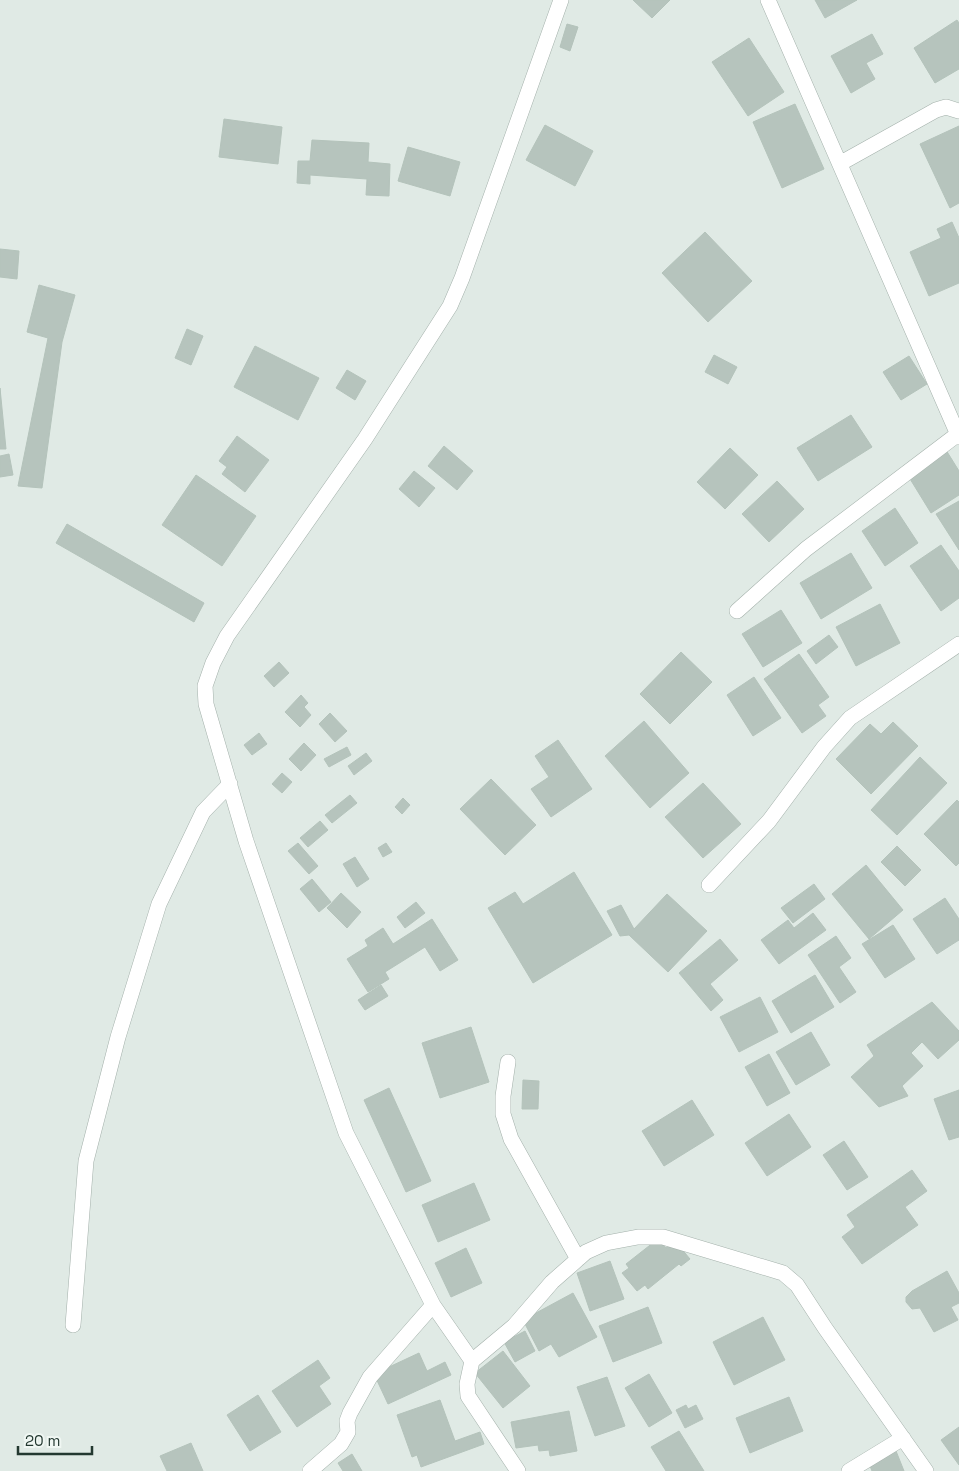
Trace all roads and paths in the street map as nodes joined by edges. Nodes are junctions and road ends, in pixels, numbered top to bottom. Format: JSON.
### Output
{"nodes":[{"id":1,"x":561,"y":0,"type":"edge"},
{"id":2,"x":768,"y":0,"type":"edge"},
{"id":3,"x":959,"y":111,"type":"edge"},
{"id":4,"x":841,"y":164,"type":"junction"},
{"id":5,"x":958,"y":435,"type":"edge"},
{"id":6,"x":737,"y":611,"type":"dead end"},
{"id":7,"x":959,"y":644,"type":"edge"},
{"id":8,"x":230,"y":784,"type":"junction"},
{"id":9,"x":709,"y":885,"type":"dead end"},
{"id":10,"x":508,"y":1062,"type":"dead end"},
{"id":11,"x":578,"y":1259,"type":"junction"},
{"id":12,"x":433,"y":1305,"type":"junction"},
{"id":13,"x":73,"y":1325,"type":"dead end"},
{"id":14,"x":472,"y":1362,"type":"junction"},
{"id":15,"x":903,"y":1438,"type":"junction"},
{"id":16,"x":316,"y":1469,"type":"edge"},
{"id":17,"x":518,"y":1471,"type":"edge"},
{"id":18,"x":849,"y":1471,"type":"edge"},
{"id":19,"x":926,"y":1471,"type":"edge"}],
"edges":[{"from":1,"to":8,"type":"street"},
{"from":2,"to":4,"type":"street"},
{"from":3,"to":4,"type":"street"},
{"from":4,"to":5,"type":"street"},
{"from":5,"to":6,"type":"street"},
{"from":7,"to":9,"type":"street"},
{"from":8,"to":12,"type":"street"},
{"from":8,"to":13,"type":"street"},
{"from":10,"to":11,"type":"street"},
{"from":11,"to":14,"type":"street"},
{"from":11,"to":15,"type":"street"},
{"from":12,"to":14,"type":"street"},
{"from":12,"to":16,"type":"street"},
{"from":14,"to":17,"type":"street"},
{"from":15,"to":18,"type":"street"},
{"from":15,"to":19,"type":"street"}]}
